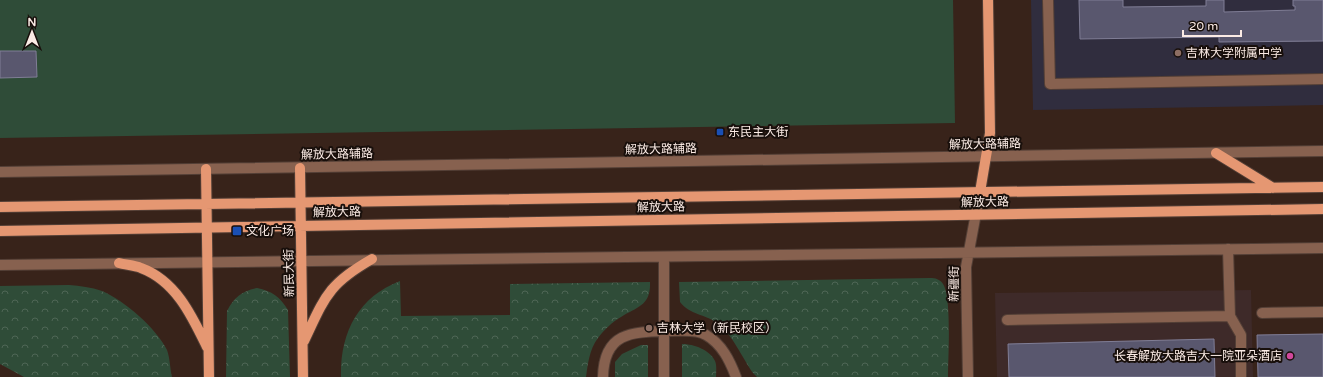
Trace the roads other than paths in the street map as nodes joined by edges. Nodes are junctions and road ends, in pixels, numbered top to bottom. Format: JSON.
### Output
{"nodes":[{"id":1,"x":988,"y":0,"type":"edge"},
{"id":2,"x":1048,"y":0,"type":"edge"},
{"id":3,"x":1323,"y":79,"type":"edge"},
{"id":4,"x":1323,"y":152,"type":"edge"},
{"id":5,"x":1216,"y":153,"type":"junction"},
{"id":6,"x":986,"y":157,"type":"junction"},
{"id":7,"x":300,"y":168,"type":"junction"},
{"id":8,"x":206,"y":169,"type":"junction"},
{"id":9,"x":0,"y":172,"type":"edge"},
{"id":10,"x":1323,"y":187,"type":"edge"},
{"id":11,"x":1273,"y":188,"type":"junction"},
{"id":12,"x":980,"y":192,"type":"junction"},
{"id":13,"x":300,"y":202,"type":"junction"},
{"id":14,"x":206,"y":203,"type":"junction"},
{"id":15,"x":0,"y":207,"type":"edge"},
{"id":16,"x":1323,"y":209,"type":"edge"},
{"id":17,"x":975,"y":215,"type":"junction"},
{"id":18,"x":301,"y":226,"type":"junction"},
{"id":19,"x":206,"y":227,"type":"junction"},
{"id":20,"x":0,"y":231,"type":"edge"},
{"id":21,"x":1323,"y":248,"type":"edge"},
{"id":22,"x":1228,"y":249,"type":"junction"},
{"id":23,"x":968,"y":253,"type":"junction"},
{"id":24,"x":664,"y":257,"type":"junction"},
{"id":25,"x":372,"y":259,"type":"junction"},
{"id":26,"x":302,"y":261,"type":"junction"},
{"id":27,"x":207,"y":262,"type":"junction"},
{"id":28,"x":119,"y":263,"type":"junction"},
{"id":29,"x":0,"y":265,"type":"edge"},
{"id":30,"x":1323,"y":312,"type":"edge"},
{"id":31,"x":1262,"y":313,"type":"dead end"},
{"id":32,"x":1230,"y":316,"type":"junction"},
{"id":33,"x":1007,"y":320,"type":"dead end"},
{"id":34,"x":664,"y":332,"type":"junction"},
{"id":35,"x":303,"y":344,"type":"junction"},
{"id":36,"x":208,"y":349,"type":"junction"},
{"id":37,"x":209,"y":377,"type":"edge"},
{"id":38,"x":303,"y":377,"type":"edge"},
{"id":39,"x":604,"y":377,"type":"edge"},
{"id":40,"x":664,"y":377,"type":"edge"},
{"id":41,"x":736,"y":377,"type":"edge"},
{"id":42,"x":968,"y":377,"type":"edge"},
{"id":43,"x":1242,"y":377,"type":"edge"}],
"edges":[{"from":1,"to":6,"type":"main road"},
{"from":2,"to":3,"type":"street"},
{"from":4,"to":5,"type":"street","name":"解放大路辅路"},
{"from":5,"to":6,"type":"street","name":"解放大路辅路"},
{"from":5,"to":11,"type":"main road"},
{"from":6,"to":7,"type":"street","name":"解放大路辅路"},
{"from":6,"to":12,"type":"main road"},
{"from":7,"to":8,"type":"street","name":"解放大路辅路"},
{"from":7,"to":13,"type":"main road","name":"新民大街"},
{"from":8,"to":9,"type":"street","name":"解放大路辅路"},
{"from":8,"to":14,"type":"main road"},
{"from":10,"to":11,"type":"main road","name":"解放大路"},
{"from":11,"to":12,"type":"main road","name":"解放大路"},
{"from":12,"to":13,"type":"main road","name":"解放大路"},
{"from":12,"to":17,"type":"street","name":"新疆街"},
{"from":13,"to":14,"type":"main road","name":"解放大路"},
{"from":13,"to":18,"type":"main road","name":"新民大街"},
{"from":14,"to":15,"type":"main road","name":"解放大路"},
{"from":14,"to":19,"type":"main road"},
{"from":16,"to":17,"type":"main road","name":"解放大路"},
{"from":17,"to":18,"type":"main road","name":"解放大路"},
{"from":17,"to":23,"type":"street","name":"新疆街"},
{"from":18,"to":19,"type":"main road","name":"解放大路"},
{"from":18,"to":26,"type":"main road","name":"新民大街"},
{"from":19,"to":20,"type":"main road","name":"解放大路"},
{"from":19,"to":27,"type":"main road"},
{"from":21,"to":22,"type":"street"},
{"from":22,"to":23,"type":"street"},
{"from":22,"to":32,"type":"street"},
{"from":23,"to":24,"type":"street"},
{"from":23,"to":42,"type":"street","name":"新疆街"},
{"from":24,"to":25,"type":"street"},
{"from":24,"to":34,"type":"street"},
{"from":25,"to":26,"type":"street"},
{"from":25,"to":35,"type":"main road"},
{"from":26,"to":27,"type":"street"},
{"from":26,"to":35,"type":"main road","name":"新民大街"},
{"from":27,"to":28,"type":"street"},
{"from":27,"to":36,"type":"main road"},
{"from":28,"to":29,"type":"street"},
{"from":28,"to":36,"type":"main road"},
{"from":30,"to":31,"type":"street"},
{"from":32,"to":33,"type":"street"},
{"from":32,"to":43,"type":"street"},
{"from":34,"to":39,"type":"street"},
{"from":34,"to":40,"type":"street"},
{"from":34,"to":41,"type":"street"},
{"from":35,"to":38,"type":"main road","name":"新民大街"},
{"from":36,"to":37,"type":"main road"}]}
